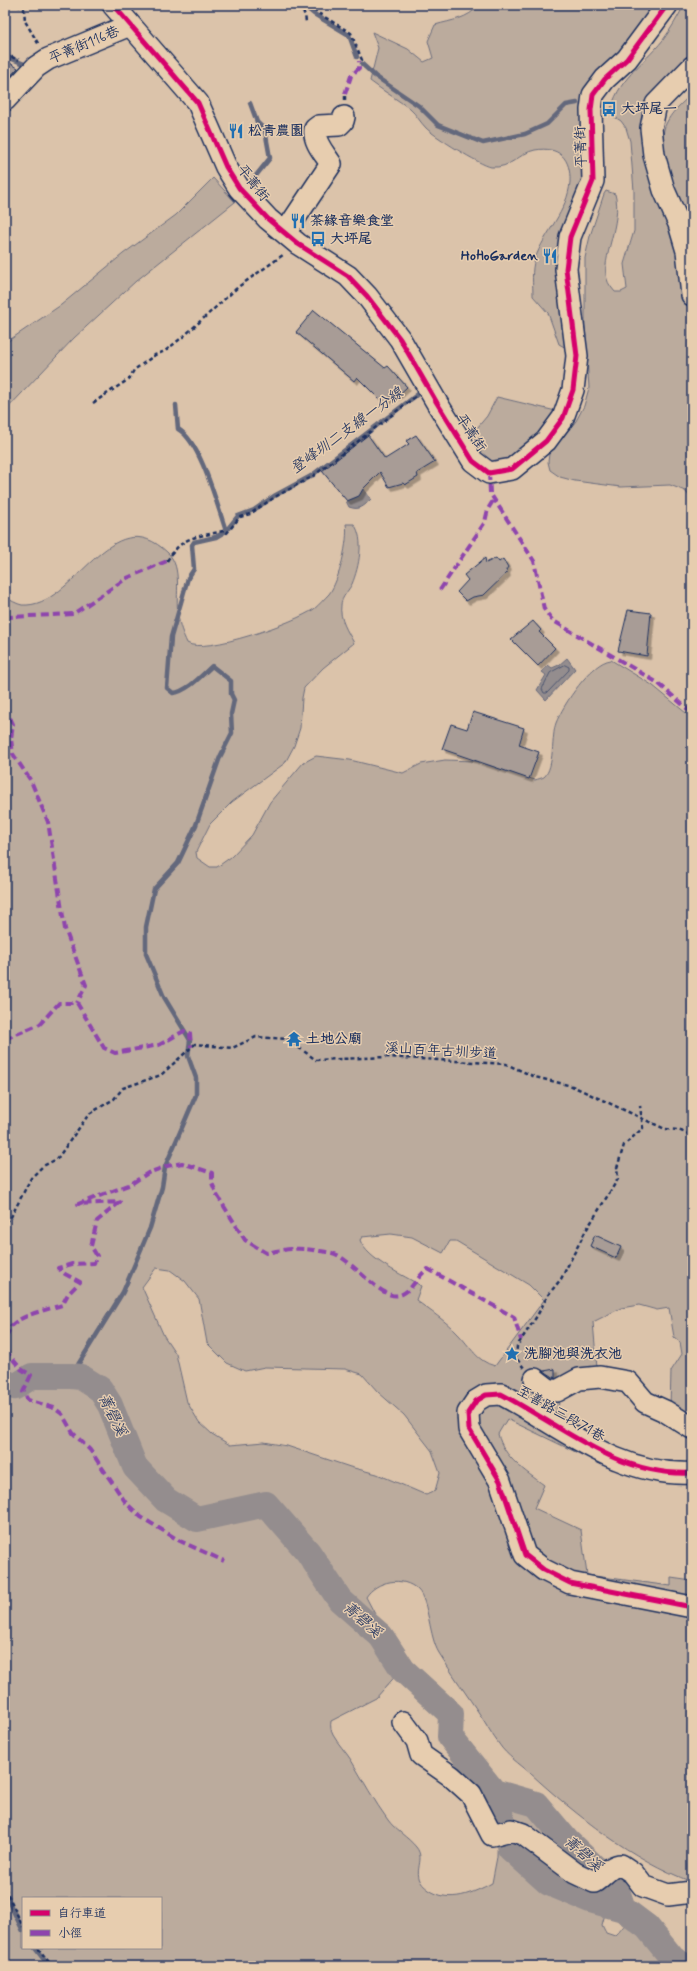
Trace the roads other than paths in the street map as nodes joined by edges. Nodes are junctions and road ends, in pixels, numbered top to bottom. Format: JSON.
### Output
{"nodes":[{"id":1,"x":113,"y":5,"type":"edge"},
{"id":2,"x":667,"y":5,"type":"edge"},
{"id":3,"x":130,"y":25,"type":"junction"},
{"id":4,"x":692,"y":67,"type":"edge"},
{"id":5,"x":5,"y":100,"type":"edge"},
{"id":6,"x":344,"y":116,"type":"dead end"},
{"id":7,"x":292,"y":238,"type":"junction"},
{"id":8,"x":692,"y":295,"type":"edge"},
{"id":9,"x":535,"y":1379,"type":"road end"},
{"id":10,"x":692,"y":1428,"type":"edge"},
{"id":11,"x":692,"y":1473,"type":"edge"},
{"id":12,"x":692,"y":1608,"type":"edge"},
{"id":13,"x":403,"y":1722,"type":"dead end"},
{"id":14,"x":692,"y":1892,"type":"edge"}],
"edges":[{"from":1,"to":3,"type":"street","name":"平菁街"},
{"from":2,"to":7,"type":"street","name":"平菁街"},
{"from":3,"to":5,"type":"street","name":"平菁街116巷"},
{"from":3,"to":7,"type":"street","name":"平菁街"},
{"from":4,"to":8,"type":"street"},
{"from":6,"to":7,"type":"street"},
{"from":9,"to":10,"type":"street"},
{"from":11,"to":12,"type":"street","name":"至善路三段71巷"},
{"from":13,"to":14,"type":"street"}]}
